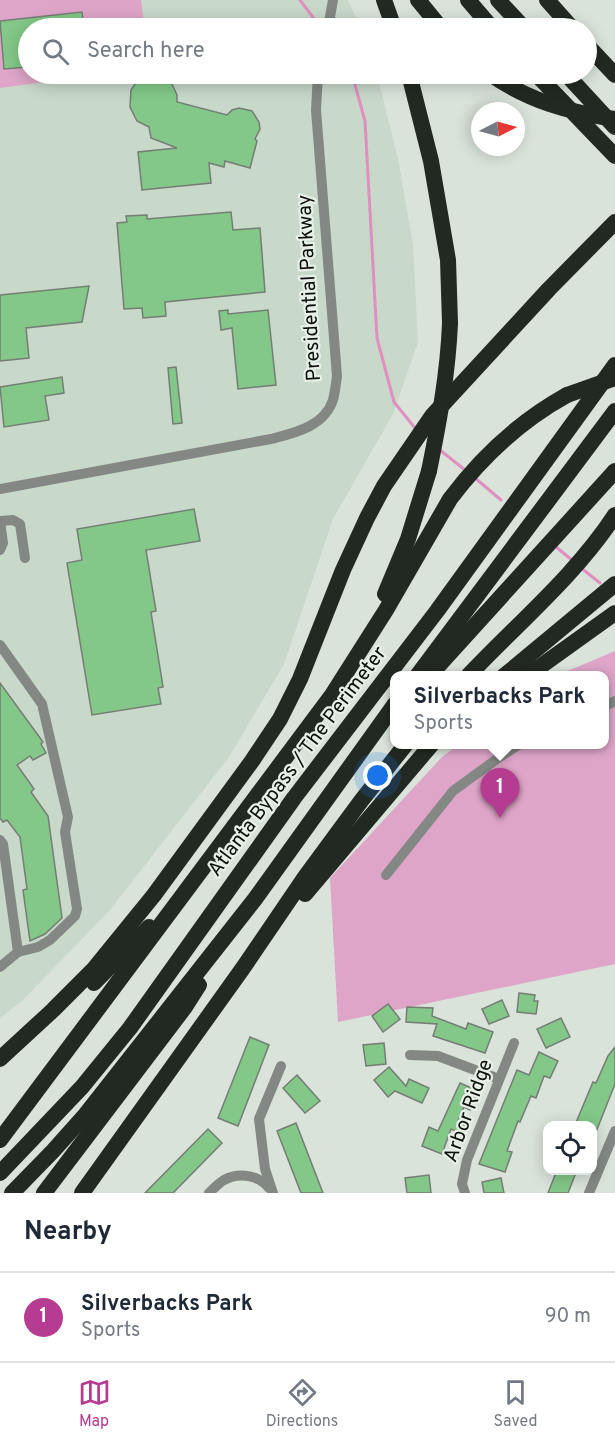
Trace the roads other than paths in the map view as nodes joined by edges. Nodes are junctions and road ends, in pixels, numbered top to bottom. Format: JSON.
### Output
{"nodes":[{"id":1,"x":333,"y":0,"type":"edge"},
{"id":2,"x":384,"y":0,"type":"edge"},
{"id":3,"x":468,"y":0,"type":"edge"},
{"id":4,"x":498,"y":0,"type":"edge"},
{"id":5,"x":547,"y":0,"type":"edge"},
{"id":6,"x":421,"y":5,"type":"edge"},
{"id":7,"x":330,"y":18,"type":"edge"},
{"id":8,"x":390,"y":18,"type":"edge"},
{"id":9,"x":432,"y":18,"type":"edge"},
{"id":10,"x":483,"y":18,"type":"edge"},
{"id":11,"x":515,"y":18,"type":"edge"},
{"id":12,"x":563,"y":18,"type":"edge"},
{"id":13,"x":597,"y":56,"type":"edge"},
{"id":14,"x":615,"y":75,"type":"edge"},
{"id":15,"x":317,"y":84,"type":"edge"},
{"id":16,"x":412,"y":84,"type":"edge"},
{"id":17,"x":505,"y":84,"type":"edge"},
{"id":18,"x":546,"y":84,"type":"edge"},
{"id":19,"x":575,"y":84,"type":"edge"},
{"id":20,"x":615,"y":119,"type":"edge"},
{"id":21,"x":615,"y":128,"type":"edge"},
{"id":22,"x":615,"y":156,"type":"edge"},
{"id":23,"x":615,"y":222,"type":"edge"},
{"id":24,"x":615,"y":365,"type":"edge"},
{"id":25,"x":615,"y":378,"type":"edge"},
{"id":26,"x":615,"y":411,"type":"edge"},
{"id":27,"x":615,"y":471,"type":"edge"},
{"id":28,"x":0,"y":489,"type":"edge"},
{"id":29,"x":615,"y":515,"type":"edge"},
{"id":30,"x":0,"y":522,"type":"edge"},
{"id":31,"x":0,"y":550,"type":"edge"},
{"id":32,"x":25,"y":558,"type":"dead end"},
{"id":33,"x":615,"y":584,"type":"edge"},
{"id":34,"x":615,"y":613,"type":"edge"},
{"id":35,"x":0,"y":645,"type":"edge"},
{"id":36,"x":391,"y":671,"type":"edge"},
{"id":37,"x":420,"y":671,"type":"edge"},
{"id":38,"x":433,"y":671,"type":"edge"},
{"id":39,"x":473,"y":671,"type":"edge"},
{"id":40,"x":509,"y":671,"type":"edge"},
{"id":41,"x":533,"y":671,"type":"edge"},
{"id":42,"x":390,"y":672,"type":"edge"},
{"id":43,"x":332,"y":695,"type":"junction"},
{"id":44,"x":390,"y":711,"type":"edge"},
{"id":45,"x":390,"y":716,"type":"edge"},
{"id":46,"x":369,"y":739,"type":"junction"},
{"id":47,"x":402,"y":749,"type":"edge"},
{"id":48,"x":428,"y":749,"type":"edge"},
{"id":49,"x":439,"y":749,"type":"edge"},
{"id":50,"x":512,"y":749,"type":"edge"},
{"id":51,"x":390,"y":795,"type":"junction"},
{"id":52,"x":0,"y":840,"type":"edge"},
{"id":53,"x":386,"y":875,"type":"dead end"},
{"id":54,"x":195,"y":878,"type":"junction"},
{"id":55,"x":255,"y":898,"type":"junction"},
{"id":56,"x":18,"y":952,"type":"junction"},
{"id":57,"x":0,"y":967,"type":"edge"},
{"id":58,"x":243,"y":968,"type":"junction"},
{"id":59,"x":514,"y":1043,"type":"dead end"},
{"id":60,"x":410,"y":1055,"type":"dead end"},
{"id":61,"x":0,"y":1059,"type":"edge"},
{"id":62,"x":281,"y":1066,"type":"dead end"},
{"id":63,"x":499,"y":1079,"type":"junction"},
{"id":64,"x":615,"y":1131,"type":"edge"},
{"id":65,"x":0,"y":1140,"type":"edge"},
{"id":66,"x":0,"y":1173,"type":"edge"},
{"id":67,"x":12,"y":1193,"type":"edge"},
{"id":68,"x":44,"y":1193,"type":"edge"},
{"id":69,"x":82,"y":1193,"type":"edge"},
{"id":70,"x":208,"y":1193,"type":"edge"},
{"id":71,"x":465,"y":1193,"type":"edge"},
{"id":72,"x":589,"y":1193,"type":"edge"}],
"edges":[{"from":1,"to":7,"type":"street"},
{"from":2,"to":8,"type":"highway"},
{"from":3,"to":10,"type":"highway"},
{"from":4,"to":11,"type":"highway"},
{"from":5,"to":12,"type":"highway"},
{"from":6,"to":9,"type":"highway"},
{"from":13,"to":14,"type":"highway"},
{"from":15,"to":28,"type":"street","name":"Presidential Parkway"},
{"from":16,"to":43,"type":"highway","bridge":true},
{"from":17,"to":20,"type":"highway","bridge":true},
{"from":18,"to":22,"type":"highway"},
{"from":19,"to":21,"type":"highway"},
{"from":23,"to":61,"type":"highway"},
{"from":24,"to":36,"type":"highway","name":"Atlanta Bypass / The Perimeter"},
{"from":25,"to":43,"type":"highway","bridge":true},
{"from":26,"to":37,"type":"highway"},
{"from":27,"to":38,"type":"highway"},
{"from":29,"to":39,"type":"highway"},
{"from":30,"to":31,"type":"street"},
{"from":30,"to":32,"type":"street"},
{"from":33,"to":40,"type":"highway"},
{"from":34,"to":41,"type":"highway"},
{"from":35,"to":56,"type":"street"},
{"from":42,"to":66,"type":"highway","name":"Atlanta Bypass / The Perimeter"},
{"from":43,"to":54,"type":"highway"},
{"from":44,"to":46,"type":"highway"},
{"from":45,"to":46,"type":"highway"},
{"from":46,"to":55,"type":"highway"},
{"from":47,"to":58,"type":"highway"},
{"from":48,"to":51,"type":"highway"},
{"from":49,"to":51,"type":"highway"},
{"from":50,"to":53,"type":"street"},
{"from":51,"to":58,"type":"highway"},
{"from":52,"to":56,"type":"street"},
{"from":54,"to":61,"type":"highway"},
{"from":54,"to":65,"type":"highway"},
{"from":55,"to":67,"type":"highway"},
{"from":55,"to":68,"type":"highway"},
{"from":56,"to":57,"type":"street"},
{"from":58,"to":69,"type":"highway"},
{"from":59,"to":63,"type":"street","name":"Arbor Ridge"},
{"from":60,"to":63,"type":"street"},
{"from":62,"to":70,"type":"street"},
{"from":63,"to":71,"type":"street","name":"Arbor Ridge"},
{"from":64,"to":72,"type":"street"}]}
